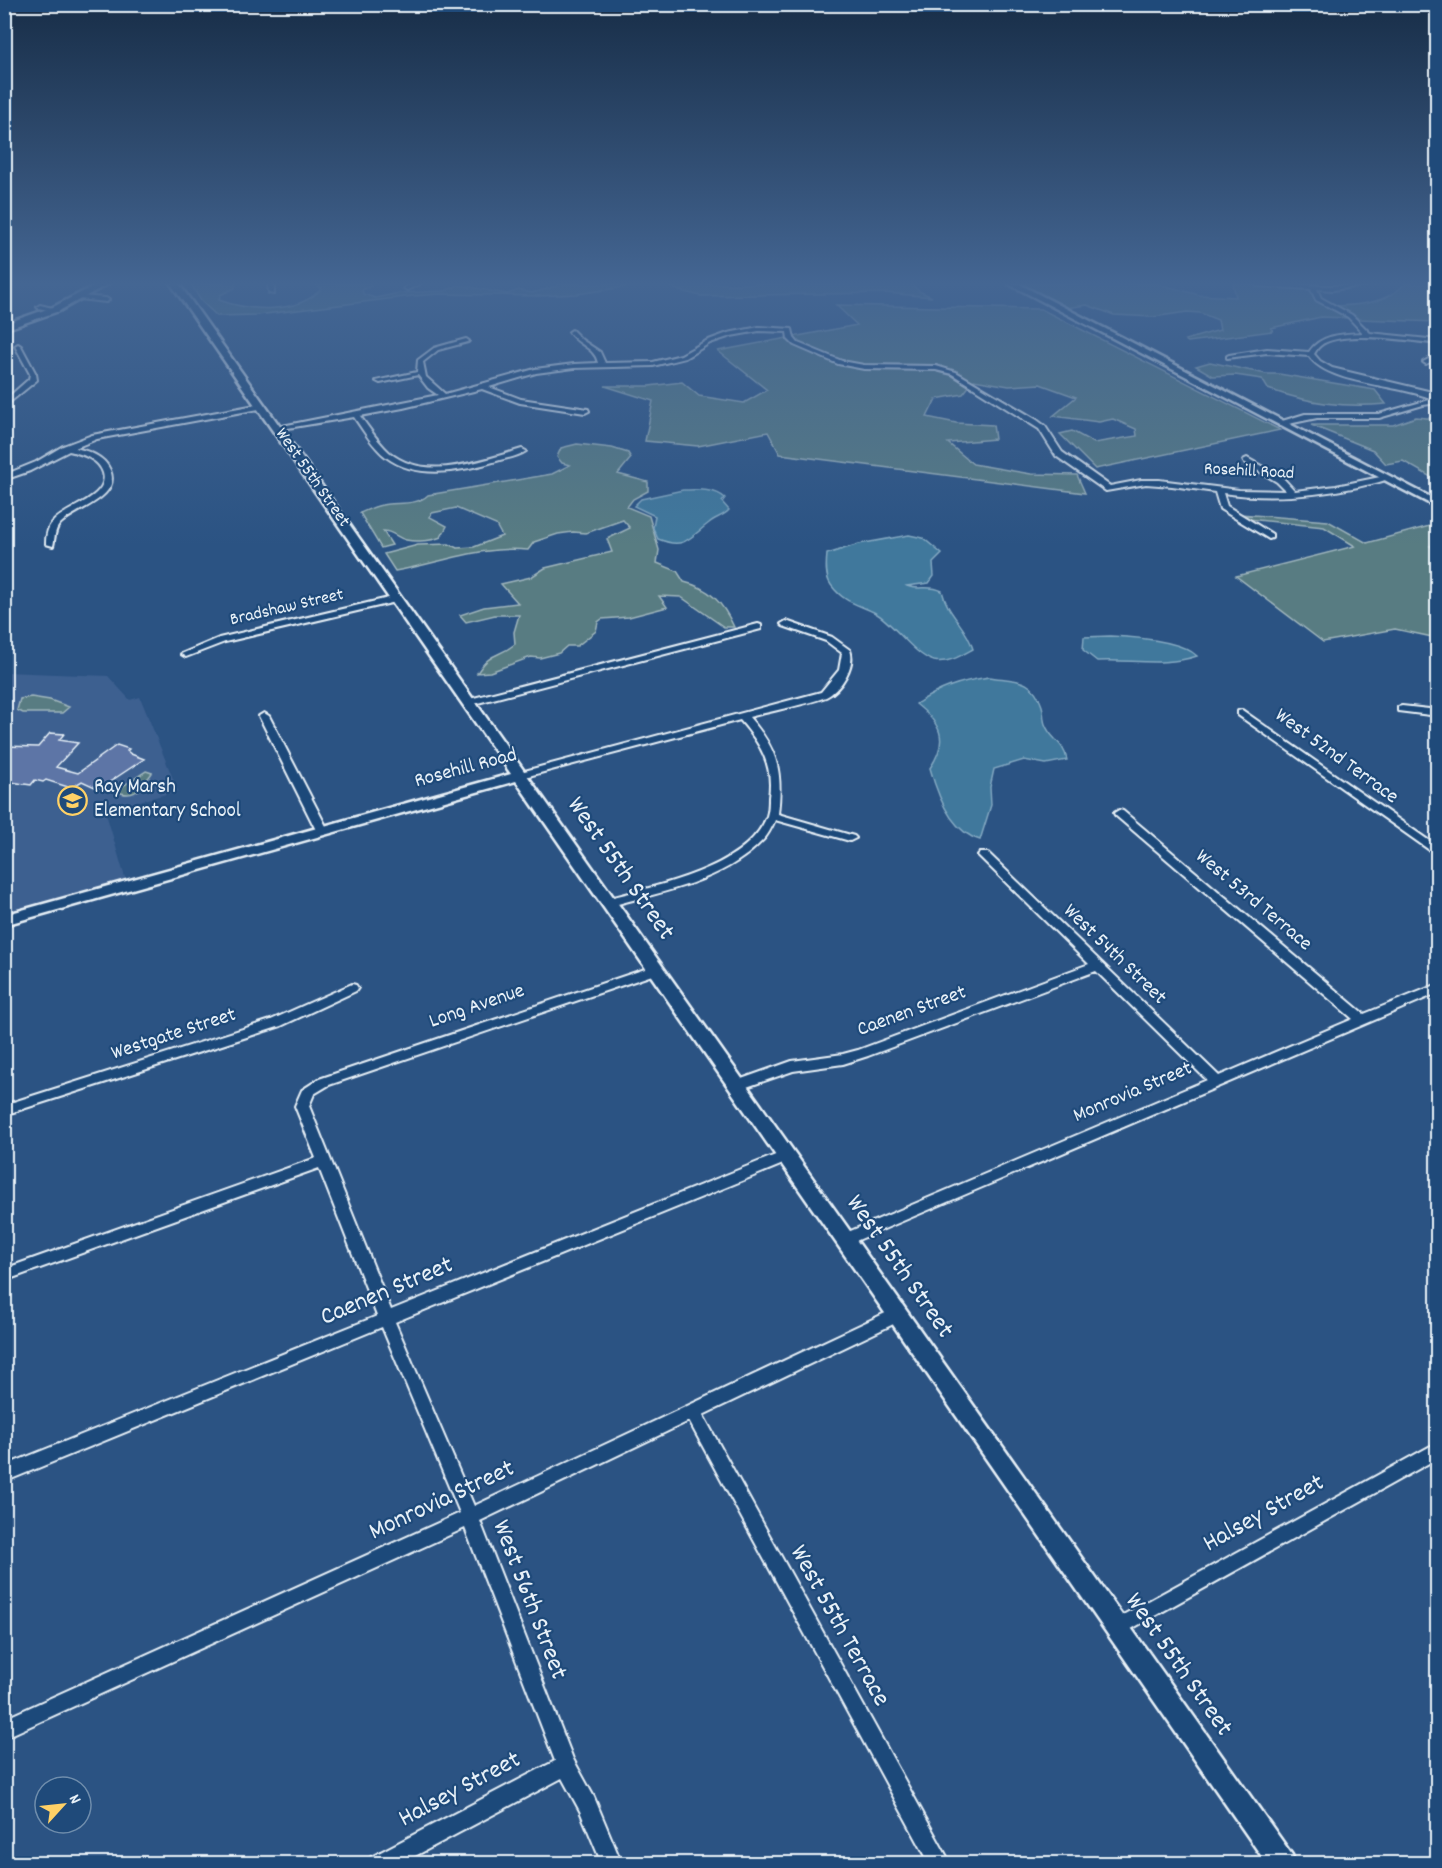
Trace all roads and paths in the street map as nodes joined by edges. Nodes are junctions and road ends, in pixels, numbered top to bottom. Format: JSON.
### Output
{"nodes":[{"id":1,"x":31,"y":371,"type":"edge"},
{"id":2,"x":236,"y":371,"type":"edge"},
{"id":3,"x":534,"y":371,"type":"edge"},
{"id":4,"x":946,"y":371,"type":"edge"},
{"id":5,"x":1180,"y":371,"type":"edge"},
{"id":6,"x":1332,"y":371,"type":"edge"},
{"id":7,"x":420,"y":373,"type":"joint"},
{"id":8,"x":380,"y":381,"type":"dead end"},
{"id":9,"x":483,"y":387,"type":"junction"},
{"id":10,"x":444,"y":396,"type":"junction"},
{"id":11,"x":1437,"y":401,"type":"edge"},
{"id":12,"x":4,"y":405,"type":"edge"},
{"id":13,"x":261,"y":406,"type":"junction"},
{"id":14,"x":585,"y":411,"type":"dead end"},
{"id":15,"x":356,"y":415,"type":"junction"},
{"id":16,"x":1282,"y":424,"type":"junction"},
{"id":17,"x":278,"y":430,"type":"junction"},
{"id":18,"x":66,"y":448,"type":"junction"},
{"id":19,"x":522,"y":451,"type":"dead end"},
{"id":20,"x":1247,"y":460,"type":"dead end"},
{"id":21,"x":4,"y":478,"type":"edge"},
{"id":22,"x":1385,"y":478,"type":"junction"},
{"id":23,"x":1218,"y":490,"type":"junction"},
{"id":24,"x":1293,"y":494,"type":"junction"},
{"id":25,"x":1437,"y":505,"type":"edge"},
{"id":26,"x":1269,"y":536,"type":"dead end"},
{"id":27,"x":50,"y":544,"type":"dead end"},
{"id":28,"x":397,"y":599,"type":"junction"},
{"id":29,"x":786,"y":624,"type":"dead end"},
{"id":30,"x":758,"y":627,"type":"dead end"},
{"id":31,"x":186,"y":654,"type":"dead end"},
{"id":32,"x":470,"y":702,"type":"junction"},
{"id":33,"x":1402,"y":709,"type":"dead end"},
{"id":34,"x":1242,"y":713,"type":"dead end"},
{"id":35,"x":1437,"y":713,"type":"edge"},
{"id":36,"x":264,"y":716,"type":"dead end"},
{"id":37,"x":742,"y":716,"type":"junction"},
{"id":38,"x":521,"y":775,"type":"junction"},
{"id":39,"x":1119,"y":813,"type":"dead end"},
{"id":40,"x":773,"y":816,"type":"junction"},
{"id":41,"x":322,"y":830,"type":"junction"},
{"id":42,"x":850,"y":838,"type":"dead end"},
{"id":43,"x":1437,"y":853,"type":"edge"},
{"id":44,"x":984,"y":855,"type":"dead end"},
{"id":45,"x":610,"y":902,"type":"junction"},
{"id":46,"x":4,"y":920,"type":"edge"},
{"id":47,"x":1097,"y":966,"type":"junction"},
{"id":48,"x":657,"y":969,"type":"junction"},
{"id":49,"x":352,"y":988,"type":"dead end"},
{"id":50,"x":1437,"y":988,"type":"edge"},
{"id":51,"x":1362,"y":1019,"type":"junction"},
{"id":52,"x":1216,"y":1082,"type":"junction"},
{"id":53,"x":738,"y":1085,"type":"junction"},
{"id":54,"x":312,"y":1088,"type":"joint"},
{"id":55,"x":4,"y":1110,"type":"edge"},
{"id":56,"x":788,"y":1155,"type":"junction"},
{"id":57,"x":323,"y":1161,"type":"junction"},
{"id":58,"x":846,"y":1239,"type":"junction"},
{"id":59,"x":4,"y":1275,"type":"edge"},
{"id":60,"x":899,"y":1314,"type":"junction"},
{"id":61,"x":386,"y":1318,"type":"junction"},
{"id":62,"x":693,"y":1412,"type":"junction"},
{"id":63,"x":1437,"y":1449,"type":"edge"},
{"id":64,"x":4,"y":1474,"type":"edge"},
{"id":65,"x":470,"y":1517,"type":"junction"},
{"id":66,"x":1118,"y":1627,"type":"junction"},
{"id":67,"x":4,"y":1729,"type":"edge"},
{"id":68,"x":567,"y":1765,"type":"junction"},
{"id":69,"x":378,"y":1863,"type":"edge"},
{"id":70,"x":612,"y":1863,"type":"edge"},
{"id":71,"x":941,"y":1863,"type":"edge"},
{"id":72,"x":1283,"y":1863,"type":"edge"}],
"edges":[{"from":1,"to":12,"type":"street"},
{"from":2,"to":13,"type":"street","name":"West 55th Street"},
{"from":3,"to":9,"type":"street"},
{"from":4,"to":23,"type":"street","name":"Rosehill Road"},
{"from":5,"to":16,"type":"street"},
{"from":6,"to":11,"type":"street"},
{"from":7,"to":8,"type":"street"},
{"from":7,"to":10,"type":"street"},
{"from":9,"to":10,"type":"street"},
{"from":9,"to":14,"type":"street"},
{"from":10,"to":15,"type":"street"},
{"from":11,"to":16,"type":"street"},
{"from":13,"to":17,"type":"street","name":"West 55th Street"},
{"from":13,"to":18,"type":"street"},
{"from":15,"to":17,"type":"street"},
{"from":15,"to":19,"type":"street"},
{"from":16,"to":22,"type":"street"},
{"from":17,"to":28,"type":"street","name":"West 55th Street"},
{"from":18,"to":21,"type":"street"},
{"from":18,"to":27,"type":"street"},
{"from":20,"to":24,"type":"street"},
{"from":22,"to":24,"type":"street","name":"Rosehill Road"},
{"from":22,"to":25,"type":"street"},
{"from":23,"to":24,"type":"street","name":"Rosehill Road"},
{"from":23,"to":26,"type":"street"},
{"from":28,"to":31,"type":"street","name":"Bradshaw Street"},
{"from":28,"to":32,"type":"street","name":"West 55th Street"},
{"from":29,"to":37,"type":"street","name":"Rosehill Road"},
{"from":30,"to":32,"type":"street"},
{"from":32,"to":38,"type":"street","name":"West 55th Street"},
{"from":33,"to":35,"type":"street"},
{"from":34,"to":43,"type":"street","name":"West 52nd Terrace"},
{"from":36,"to":41,"type":"street"},
{"from":37,"to":38,"type":"street","name":"Rosehill Road"},
{"from":37,"to":40,"type":"street"},
{"from":38,"to":41,"type":"street","name":"Rosehill Road"},
{"from":38,"to":45,"type":"street","name":"West 55th Street"},
{"from":39,"to":51,"type":"street","name":"West 53rd Terrace"},
{"from":40,"to":42,"type":"street"},
{"from":40,"to":45,"type":"street"},
{"from":41,"to":46,"type":"street","name":"Rosehill Road"},
{"from":44,"to":47,"type":"street","name":"West 54th Street"},
{"from":45,"to":48,"type":"street","name":"West 55th Street"},
{"from":47,"to":52,"type":"street","name":"West 54th Street"},
{"from":47,"to":53,"type":"street","name":"Caenen Street"},
{"from":48,"to":53,"type":"street","name":"West 55th Street"},
{"from":48,"to":54,"type":"street","name":"Long Avenue"},
{"from":49,"to":55,"type":"street","name":"Westgate Street"},
{"from":50,"to":51,"type":"street","name":"Monrovia Street"},
{"from":51,"to":52,"type":"street","name":"Monrovia Street"},
{"from":52,"to":58,"type":"street","name":"Monrovia Street"},
{"from":53,"to":56,"type":"street","name":"West 55th Street"},
{"from":54,"to":57,"type":"street","name":"West 56th Street"},
{"from":56,"to":58,"type":"street","name":"West 55th Street"},
{"from":56,"to":61,"type":"street","name":"Caenen Street"},
{"from":57,"to":59,"type":"street"},
{"from":57,"to":61,"type":"street","name":"West 56th Street"},
{"from":58,"to":60,"type":"street","name":"West 55th Street"},
{"from":60,"to":62,"type":"street","name":"Monrovia Street"},
{"from":60,"to":66,"type":"street","name":"West 55th Street"},
{"from":61,"to":64,"type":"street","name":"Caenen Street"},
{"from":61,"to":65,"type":"street","name":"West 56th Street"},
{"from":62,"to":65,"type":"street","name":"Monrovia Street"},
{"from":62,"to":71,"type":"street","name":"West 55th Terrace"},
{"from":63,"to":66,"type":"street","name":"Halsey Street"},
{"from":65,"to":67,"type":"street","name":"Monrovia Street"},
{"from":65,"to":68,"type":"street","name":"West 56th Street"},
{"from":66,"to":72,"type":"street","name":"West 55th Street"},
{"from":68,"to":69,"type":"street","name":"Halsey Street"},
{"from":68,"to":70,"type":"street","name":"West 56th Street"}]}
